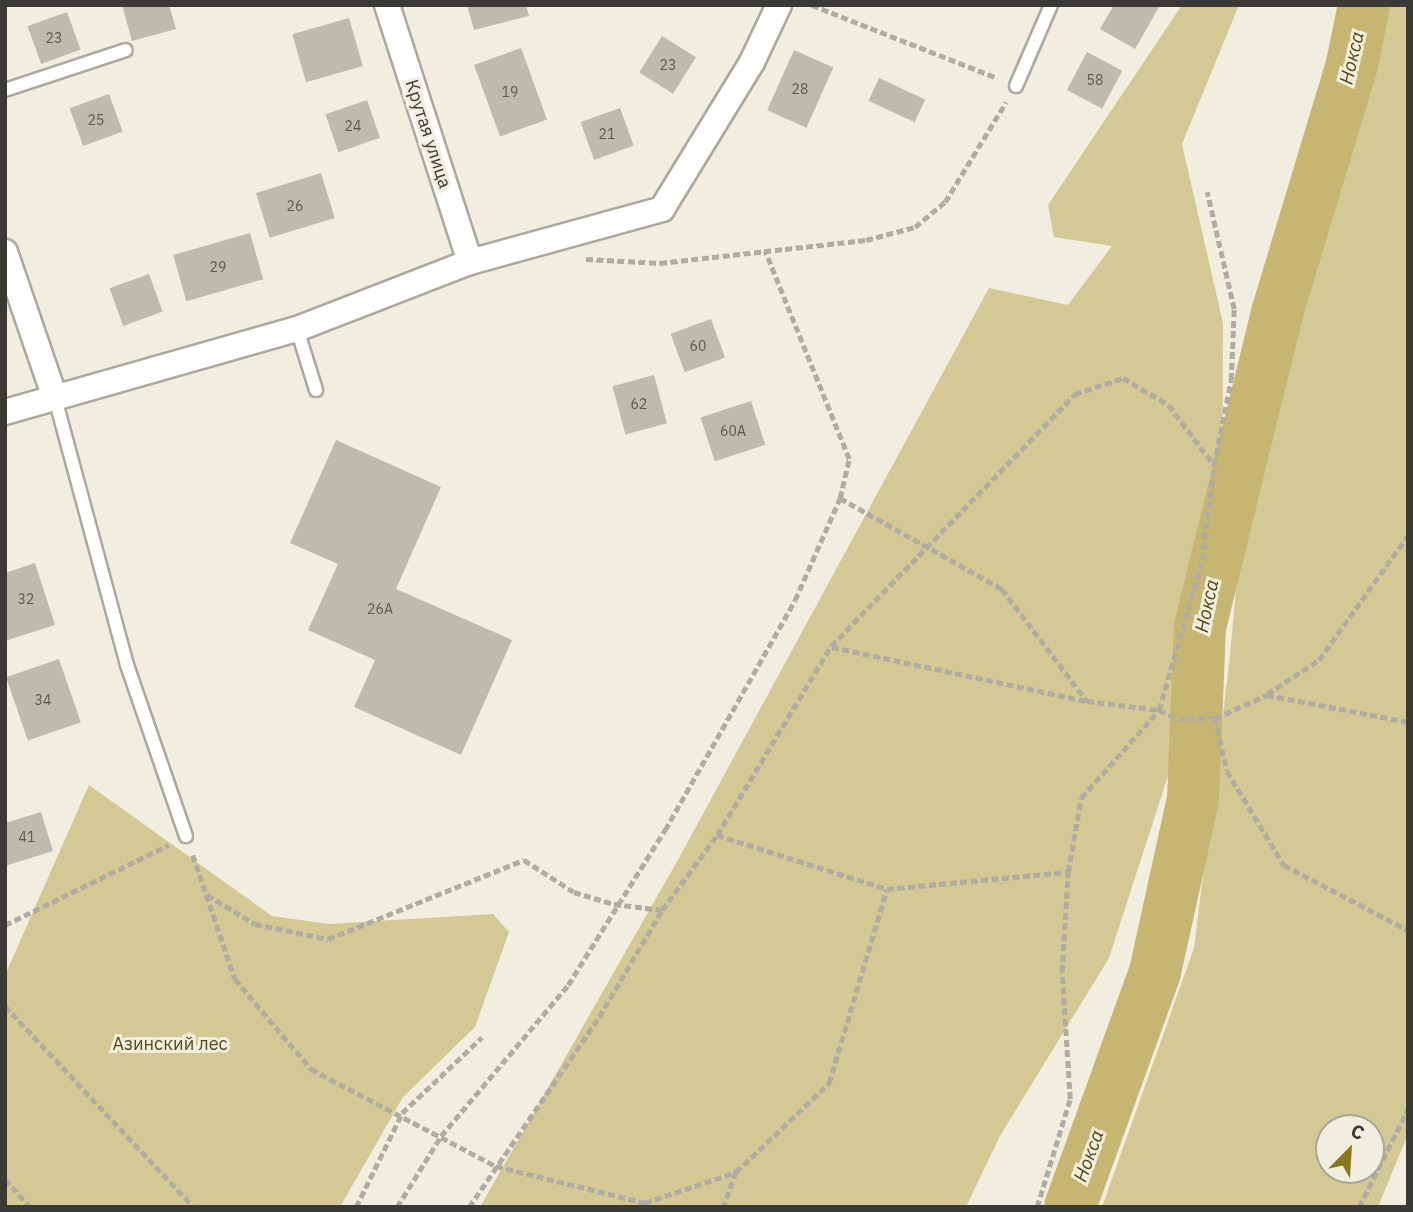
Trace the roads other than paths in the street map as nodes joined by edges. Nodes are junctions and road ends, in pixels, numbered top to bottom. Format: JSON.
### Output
{"nodes":[{"id":1,"x":387,"y":5,"type":"edge"},
{"id":2,"x":779,"y":5,"type":"edge"},
{"id":3,"x":1051,"y":5,"type":"edge"},
{"id":4,"x":126,"y":50,"type":"dead end"},
{"id":5,"x":1017,"y":86,"type":"road end"},
{"id":6,"x":5,"y":90,"type":"edge"},
{"id":7,"x":5,"y":252,"type":"edge"},
{"id":8,"x":470,"y":262,"type":"junction"},
{"id":9,"x":298,"y":329,"type":"junction"},
{"id":10,"x":316,"y":390,"type":"dead end"},
{"id":11,"x":55,"y":398,"type":"junction"},
{"id":12,"x":5,"y":412,"type":"edge"},
{"id":13,"x":186,"y":836,"type":"road end"}],
"edges":[{"from":1,"to":8,"type":"street","name":"Крутая улица"},
{"from":2,"to":8,"type":"street"},
{"from":3,"to":5,"type":"lane"},
{"from":4,"to":6,"type":"lane"},
{"from":7,"to":11,"type":"street"},
{"from":8,"to":9,"type":"street"},
{"from":9,"to":10,"type":"lane"},
{"from":9,"to":11,"type":"street"},
{"from":11,"to":12,"type":"street"},
{"from":11,"to":13,"type":"lane"}]}
